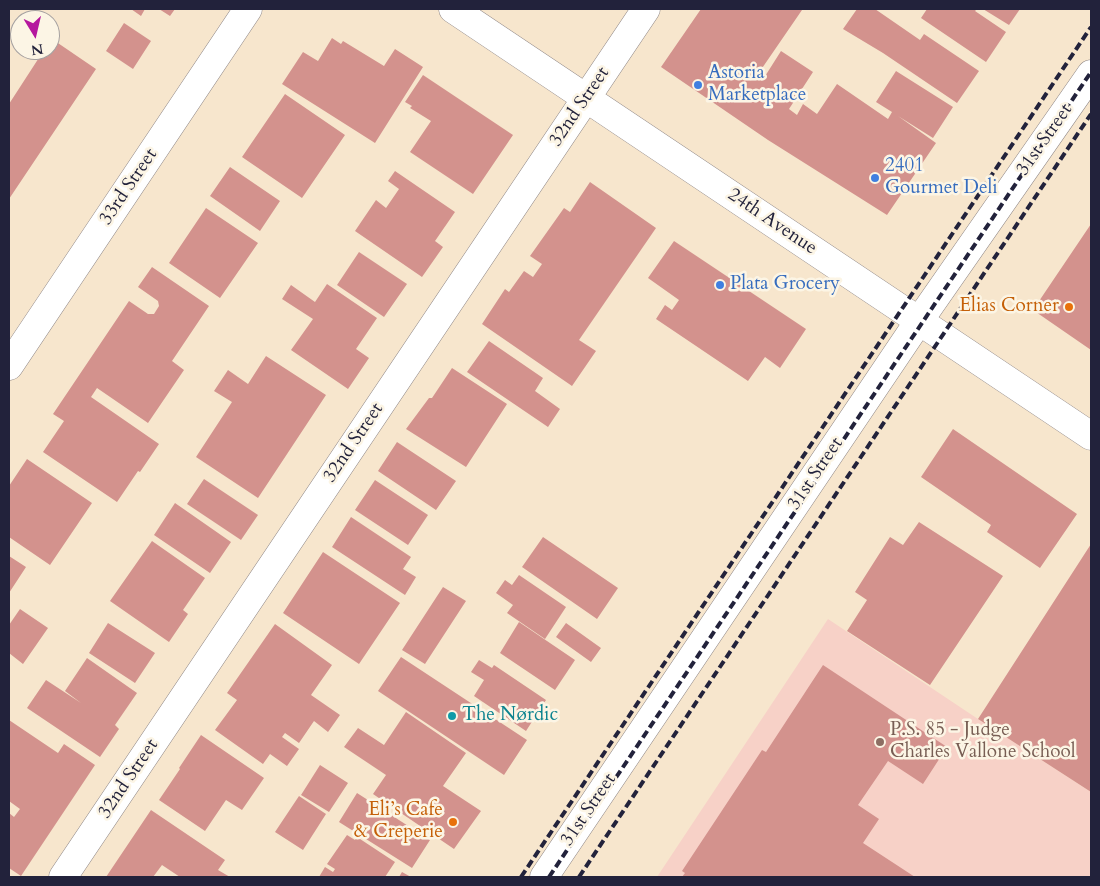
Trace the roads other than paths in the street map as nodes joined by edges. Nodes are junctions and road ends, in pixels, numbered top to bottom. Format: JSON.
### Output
{"nodes":[{"id":1,"x":248,"y":9,"type":"edge"},
{"id":2,"x":453,"y":9,"type":"edge"},
{"id":3,"x":646,"y":9,"type":"edge"},
{"id":4,"x":1091,"y":74,"type":"edge"},
{"id":5,"x":586,"y":97,"type":"junction"},
{"id":6,"x":919,"y":321,"type":"junction"},
{"id":7,"x":9,"y":366,"type":"edge"},
{"id":8,"x":1091,"y":436,"type":"edge"},
{"id":9,"x":63,"y":877,"type":"edge"},
{"id":10,"x":544,"y":877,"type":"edge"}],
"edges":[{"from":1,"to":7,"type":"street","name":"33rd Street"},
{"from":2,"to":5,"type":"street","name":"24th Avenue"},
{"from":3,"to":5,"type":"street","name":"32nd Street"},
{"from":4,"to":6,"type":"street","name":"31st Street"},
{"from":5,"to":6,"type":"street","name":"24th Avenue"},
{"from":5,"to":9,"type":"street","name":"32nd Street"},
{"from":6,"to":8,"type":"street","name":"24th Avenue"},
{"from":6,"to":10,"type":"street","name":"31st Street"}]}
